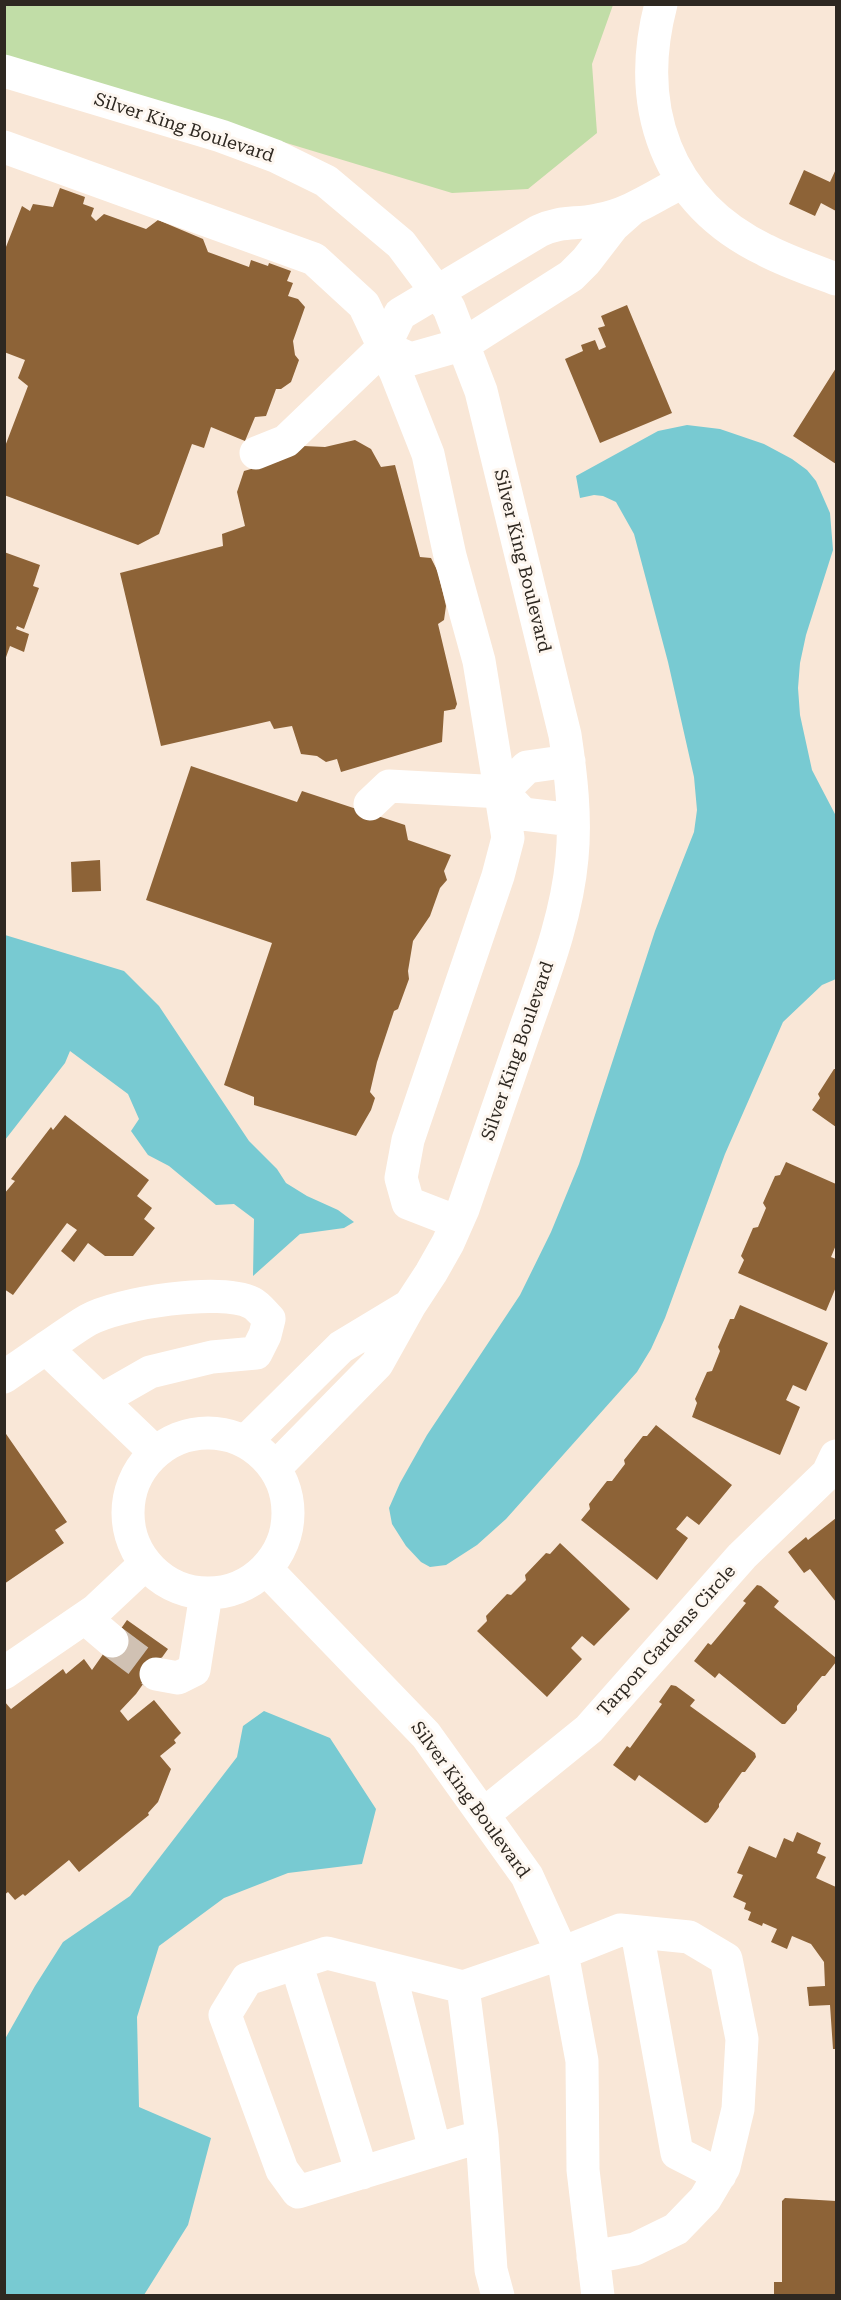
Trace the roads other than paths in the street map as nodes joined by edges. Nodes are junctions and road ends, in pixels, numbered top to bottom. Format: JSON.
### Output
{"nodes":[{"id":1,"x":661,"y":4,"type":"edge"},
{"id":2,"x":4,"y":72,"type":"edge"},
{"id":3,"x":4,"y":147,"type":"edge"},
{"id":4,"x":682,"y":182,"type":"junction"},
{"id":5,"x":631,"y":210,"type":"junction"},
{"id":6,"x":837,"y":279,"type":"edge"},
{"id":7,"x":436,"y":291,"type":"junction"},
{"id":8,"x":464,"y":344,"type":"junction"},
{"id":9,"x":384,"y":347,"type":"junction"},
{"id":10,"x":256,"y":453,"type":"dead end"},
{"id":11,"x":569,"y":762,"type":"junction"},
{"id":12,"x":502,"y":792,"type":"junction"},
{"id":13,"x":370,"y":804,"type":"dead end"},
{"id":14,"x":573,"y":820,"type":"junction"},
{"id":15,"x":457,"y":1222,"type":"junction"},
{"id":16,"x":410,"y":1305,"type":"junction"},
{"id":17,"x":46,"y":1348,"type":"junction"},
{"id":18,"x":4,"y":1377,"type":"edge"},
{"id":19,"x":101,"y":1400,"type":"junction"},
{"id":20,"x":245,"y":1442,"type":"junction"},
{"id":21,"x":155,"y":1452,"type":"junction"},
{"id":22,"x":837,"y":1456,"type":"edge"},
{"id":23,"x":275,"y":1468,"type":"junction"},
{"id":24,"x":145,"y":1564,"type":"junction"},
{"id":25,"x":266,"y":1569,"type":"junction"},
{"id":26,"x":206,"y":1594,"type":"junction"},
{"id":27,"x":85,"y":1618,"type":"junction"},
{"id":28,"x":112,"y":1641,"type":"tunnel mouth"},
{"id":29,"x":4,"y":1673,"type":"edge"},
{"id":30,"x":156,"y":1674,"type":"tunnel mouth"},
{"id":31,"x":484,"y":1814,"type":"junction"},
{"id":32,"x":637,"y":1932,"type":"junction"},
{"id":33,"x":562,"y":1953,"type":"junction"},
{"id":34,"x":296,"y":1963,"type":"junction"},
{"id":35,"x":389,"y":1969,"type":"junction"},
{"id":36,"x":463,"y":1987,"type":"junction"},
{"id":37,"x":482,"y":2136,"type":"junction"},
{"id":38,"x":435,"y":2150,"type":"junction"},
{"id":39,"x":362,"y":2173,"type":"junction"},
{"id":40,"x":720,"y":2175,"type":"junction"},
{"id":41,"x":593,"y":2258,"type":"junction"},
{"id":42,"x":498,"y":2295,"type":"edge"},
{"id":43,"x":598,"y":2295,"type":"edge"}],
"edges":[{"from":1,"to":4,"type":"street"},
{"from":2,"to":7,"type":"street","name":"Silver King Boulevard"},
{"from":3,"to":9,"type":"street"},
{"from":4,"to":5,"type":"street"},
{"from":4,"to":6,"type":"street"},
{"from":5,"to":7,"type":"street"},
{"from":5,"to":8,"type":"street"},
{"from":7,"to":8,"type":"street","name":"Silver King Boulevard"},
{"from":7,"to":9,"type":"street"},
{"from":8,"to":9,"type":"street"},
{"from":8,"to":11,"type":"street","name":"Silver King Boulevard"},
{"from":9,"to":10,"type":"street"},
{"from":9,"to":12,"type":"street"},
{"from":11,"to":12,"type":"street"},
{"from":11,"to":14,"type":"street","name":"Silver King Boulevard"},
{"from":12,"to":13,"type":"street"},
{"from":12,"to":14,"type":"street"},
{"from":12,"to":15,"type":"street"},
{"from":14,"to":15,"type":"street","name":"Silver King Boulevard"},
{"from":15,"to":16,"type":"street","name":"Silver King Boulevard"},
{"from":16,"to":20,"type":"street","name":"Silver King Boulevard"},
{"from":16,"to":23,"type":"street","name":"Silver King Boulevard"},
{"from":17,"to":18,"type":"street"},
{"from":17,"to":19,"type":"street"},
{"from":17,"to":19,"type":"street"},
{"from":19,"to":21,"type":"street"},
{"from":20,"to":21,"type":"street"},
{"from":20,"to":23,"type":"street"},
{"from":21,"to":24,"type":"street"},
{"from":22,"to":31,"type":"street","name":"Tarpon Gardens Circle"},
{"from":23,"to":25,"type":"street"},
{"from":24,"to":26,"type":"street"},
{"from":24,"to":27,"type":"street"},
{"from":25,"to":26,"type":"street"},
{"from":25,"to":31,"type":"street","name":"Silver King Boulevard"},
{"from":26,"to":30,"type":"street"},
{"from":27,"to":28,"type":"street"},
{"from":27,"to":29,"type":"street"},
{"from":31,"to":33,"type":"street","name":"Silver King Boulevard"},
{"from":32,"to":33,"type":"street"},
{"from":32,"to":40,"type":"street"},
{"from":32,"to":40,"type":"street"},
{"from":33,"to":36,"type":"street"},
{"from":33,"to":41,"type":"street","name":"Silver King Boulevard"},
{"from":34,"to":35,"type":"street"},
{"from":34,"to":39,"type":"street"},
{"from":34,"to":39,"type":"street"},
{"from":35,"to":36,"type":"street"},
{"from":35,"to":38,"type":"street"},
{"from":36,"to":37,"type":"street"},
{"from":37,"to":38,"type":"street"},
{"from":37,"to":42,"type":"street"},
{"from":38,"to":39,"type":"street"},
{"from":40,"to":41,"type":"street"},
{"from":41,"to":43,"type":"street","name":"Silver King Boulevard"}]}
